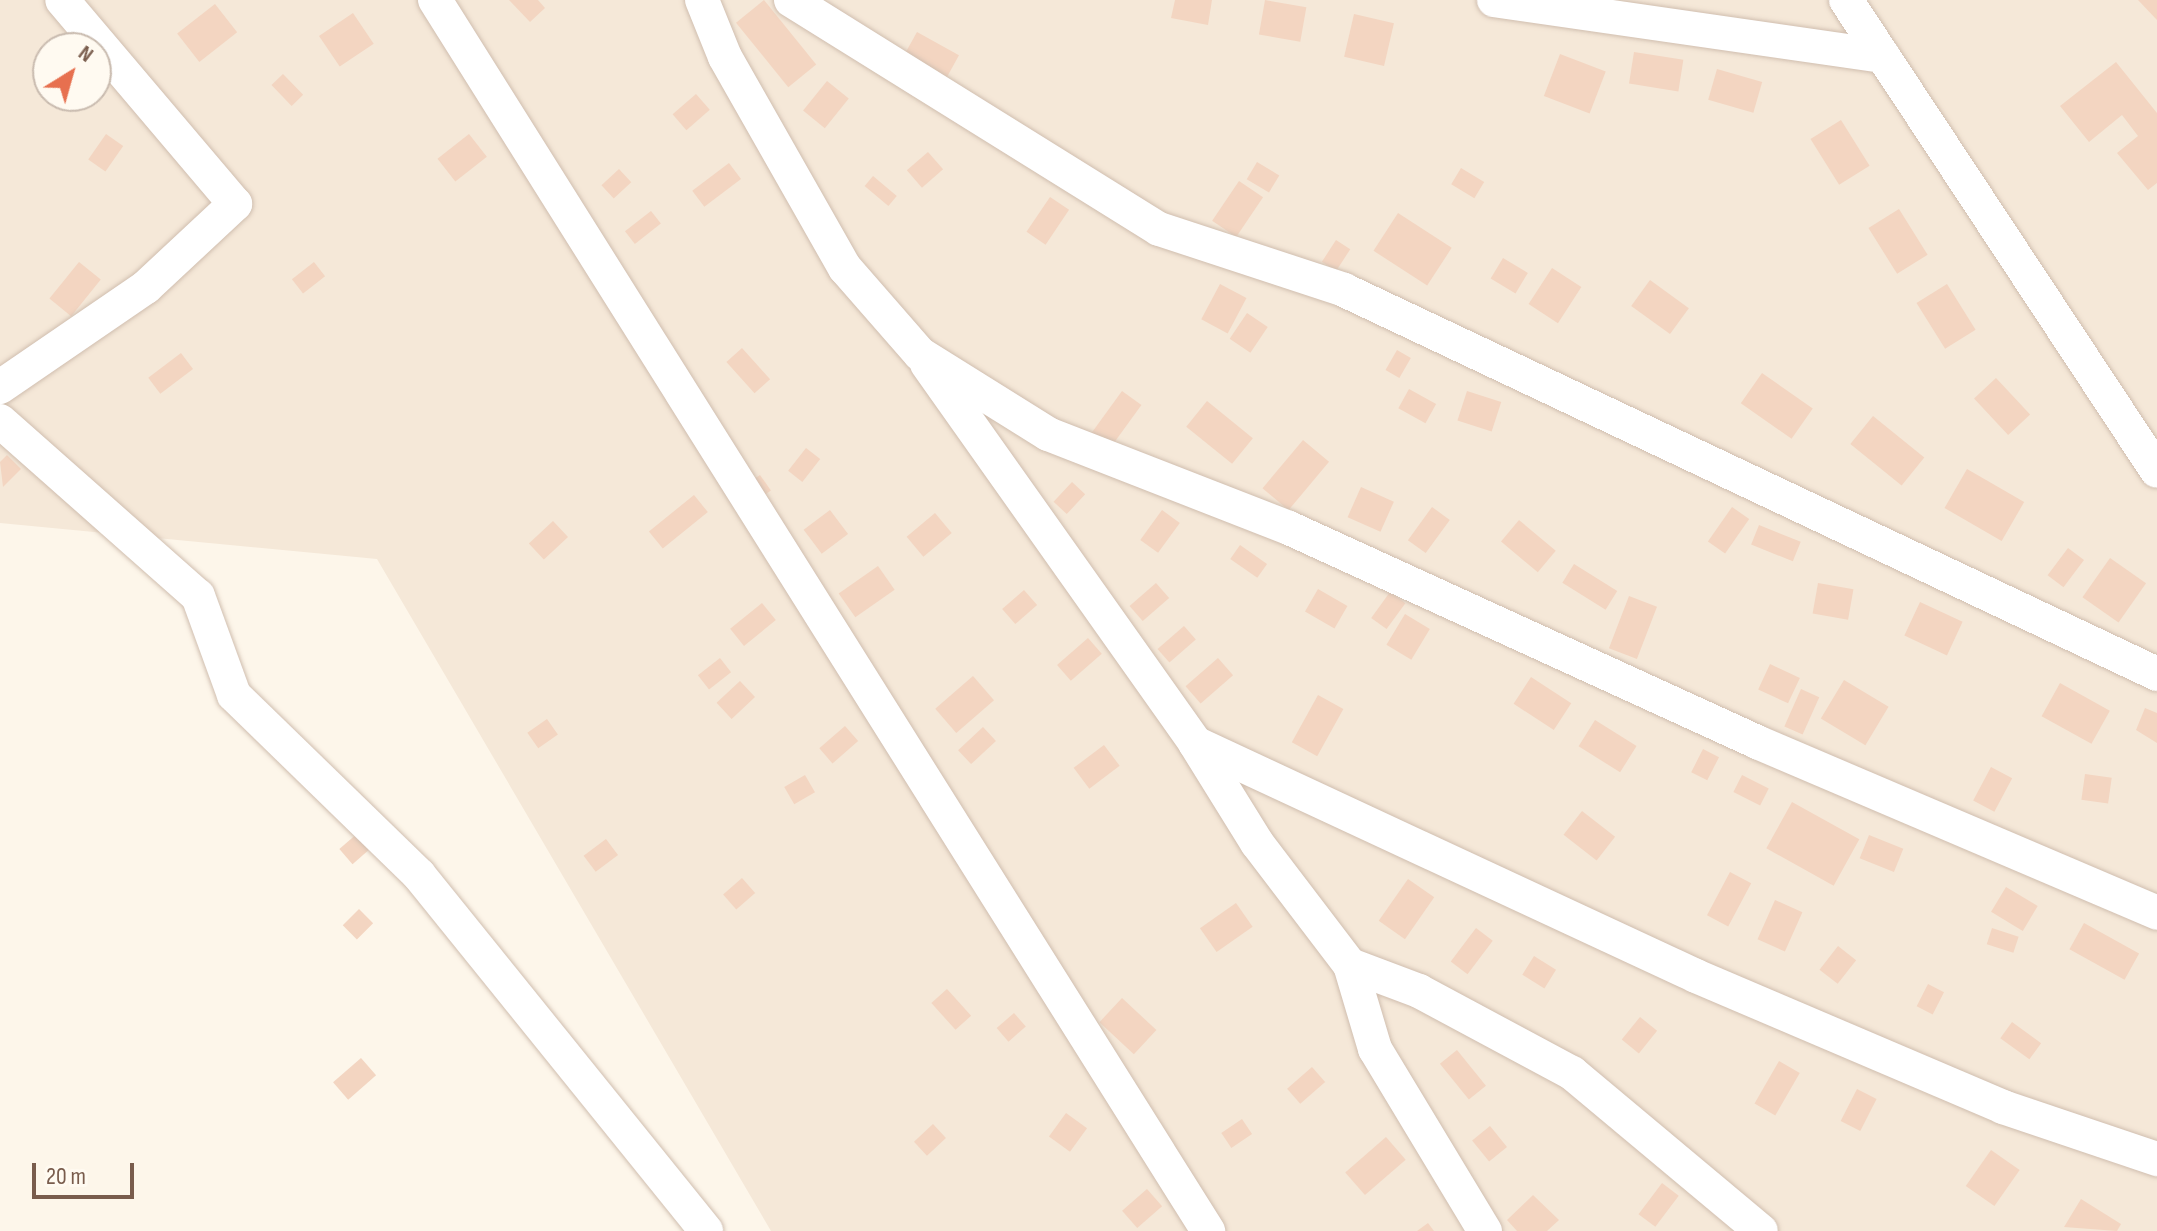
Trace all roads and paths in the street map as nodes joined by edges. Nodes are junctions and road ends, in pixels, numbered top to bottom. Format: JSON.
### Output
{"nodes":[{"id":1,"x":62,"y":0,"type":"edge"},
{"id":2,"x":435,"y":0,"type":"edge"},
{"id":3,"x":702,"y":0,"type":"edge"},
{"id":4,"x":791,"y":0,"type":"edge"},
{"id":5,"x":1494,"y":0,"type":"edge"},
{"id":6,"x":1846,"y":0,"type":"edge"},
{"id":7,"x":1883,"y":56,"type":"junction"},
{"id":8,"x":920,"y":354,"type":"junction"},
{"id":9,"x":0,"y":387,"type":"edge"},
{"id":10,"x":0,"y":421,"type":"edge"},
{"id":11,"x":2157,"y":471,"type":"edge"},
{"id":12,"x":2157,"y":674,"type":"edge"},
{"id":13,"x":1195,"y":743,"type":"junction"},
{"id":14,"x":2157,"y":913,"type":"edge"},
{"id":15,"x":1350,"y":965,"type":"junction"},
{"id":16,"x":2157,"y":1159,"type":"edge"},
{"id":17,"x":706,"y":1231,"type":"edge"},
{"id":18,"x":1208,"y":1231,"type":"edge"},
{"id":19,"x":1485,"y":1231,"type":"edge"},
{"id":20,"x":1761,"y":1231,"type":"edge"}],
"edges":[{"from":1,"to":9,"type":"street"},
{"from":2,"to":18,"type":"street"},
{"from":3,"to":8,"type":"street"},
{"from":4,"to":12,"type":"street"},
{"from":5,"to":7,"type":"street"},
{"from":6,"to":7,"type":"street"},
{"from":7,"to":11,"type":"street"},
{"from":8,"to":13,"type":"street"},
{"from":8,"to":14,"type":"street"},
{"from":10,"to":17,"type":"street"},
{"from":13,"to":15,"type":"street"},
{"from":13,"to":16,"type":"street"},
{"from":15,"to":19,"type":"street"},
{"from":15,"to":20,"type":"street"}]}
